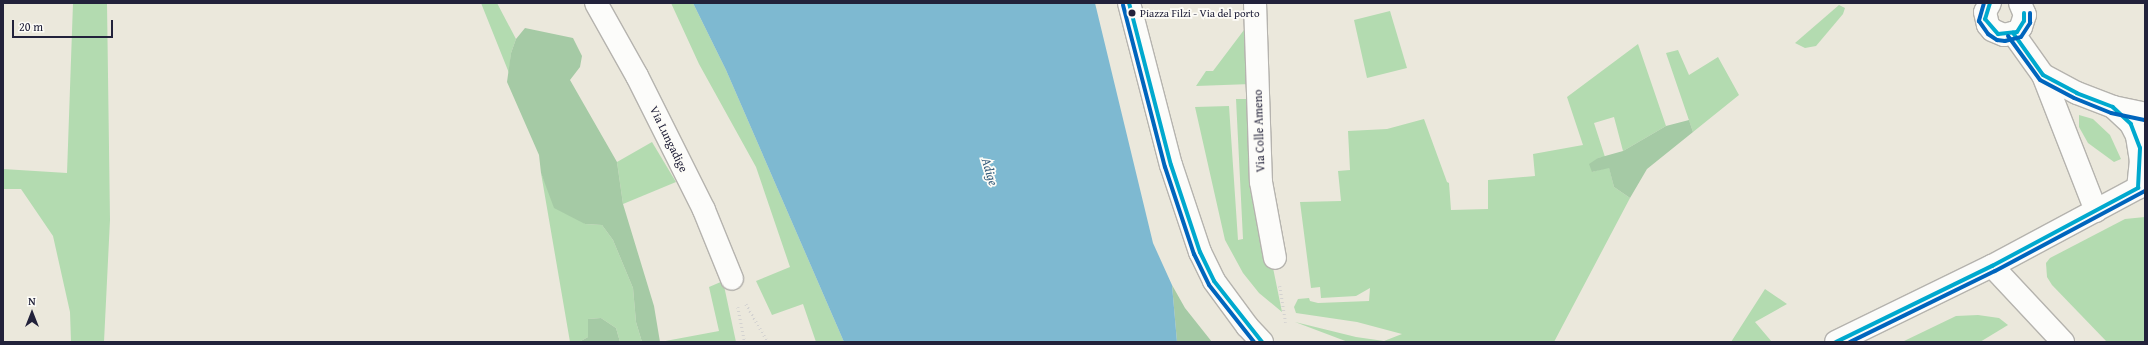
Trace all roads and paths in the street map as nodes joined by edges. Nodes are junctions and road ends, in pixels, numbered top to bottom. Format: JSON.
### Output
{"nodes":[{"id":1,"x":596,"y":3,"type":"edge"},
{"id":2,"x":1129,"y":3,"type":"edge"},
{"id":3,"x":1255,"y":3,"type":"edge"},
{"id":4,"x":2020,"y":3,"type":"edge"},
{"id":5,"x":1982,"y":5,"type":"edge"},
{"id":6,"x":2013,"y":33,"type":"junction"},
{"id":7,"x":2043,"y":75,"type":"junction"},
{"id":8,"x":2113,"y":107,"type":"junction"},
{"id":9,"x":2145,"y":114,"type":"edge"},
{"id":10,"x":2142,"y":186,"type":"edge"},
{"id":11,"x":2096,"y":211,"type":"junction"},
{"id":12,"x":1275,"y":258,"type":"joint"},
{"id":13,"x":1992,"y":266,"type":"junction"},
{"id":14,"x":732,"y":279,"type":"junction"},
{"id":15,"x":1286,"y":327,"type":"dead end"},
{"id":16,"x":745,"y":342,"type":"edge"},
{"id":17,"x":768,"y":342,"type":"edge"},
{"id":18,"x":1262,"y":342,"type":"edge"},
{"id":19,"x":1836,"y":342,"type":"edge"},
{"id":20,"x":2063,"y":342,"type":"edge"}],
"edges":[{"from":1,"to":14,"type":"street","name":"Via Lungadige"},
{"from":2,"to":18,"type":"street"},
{"from":3,"to":12,"type":"street","name":"Via Colle Ameno"},
{"from":4,"to":6,"type":"street"},
{"from":5,"to":6,"type":"street"},
{"from":6,"to":7,"type":"street"},
{"from":7,"to":8,"type":"street"},
{"from":7,"to":11,"type":"street"},
{"from":8,"to":9,"type":"street"},
{"from":8,"to":10,"type":"street"},
{"from":10,"to":11,"type":"street"},
{"from":11,"to":13,"type":"street"},
{"from":12,"to":15,"type":"path"},
{"from":13,"to":19,"type":"street"},
{"from":13,"to":20,"type":"street"},
{"from":14,"to":16,"type":"path"},
{"from":14,"to":17,"type":"path"}]}
